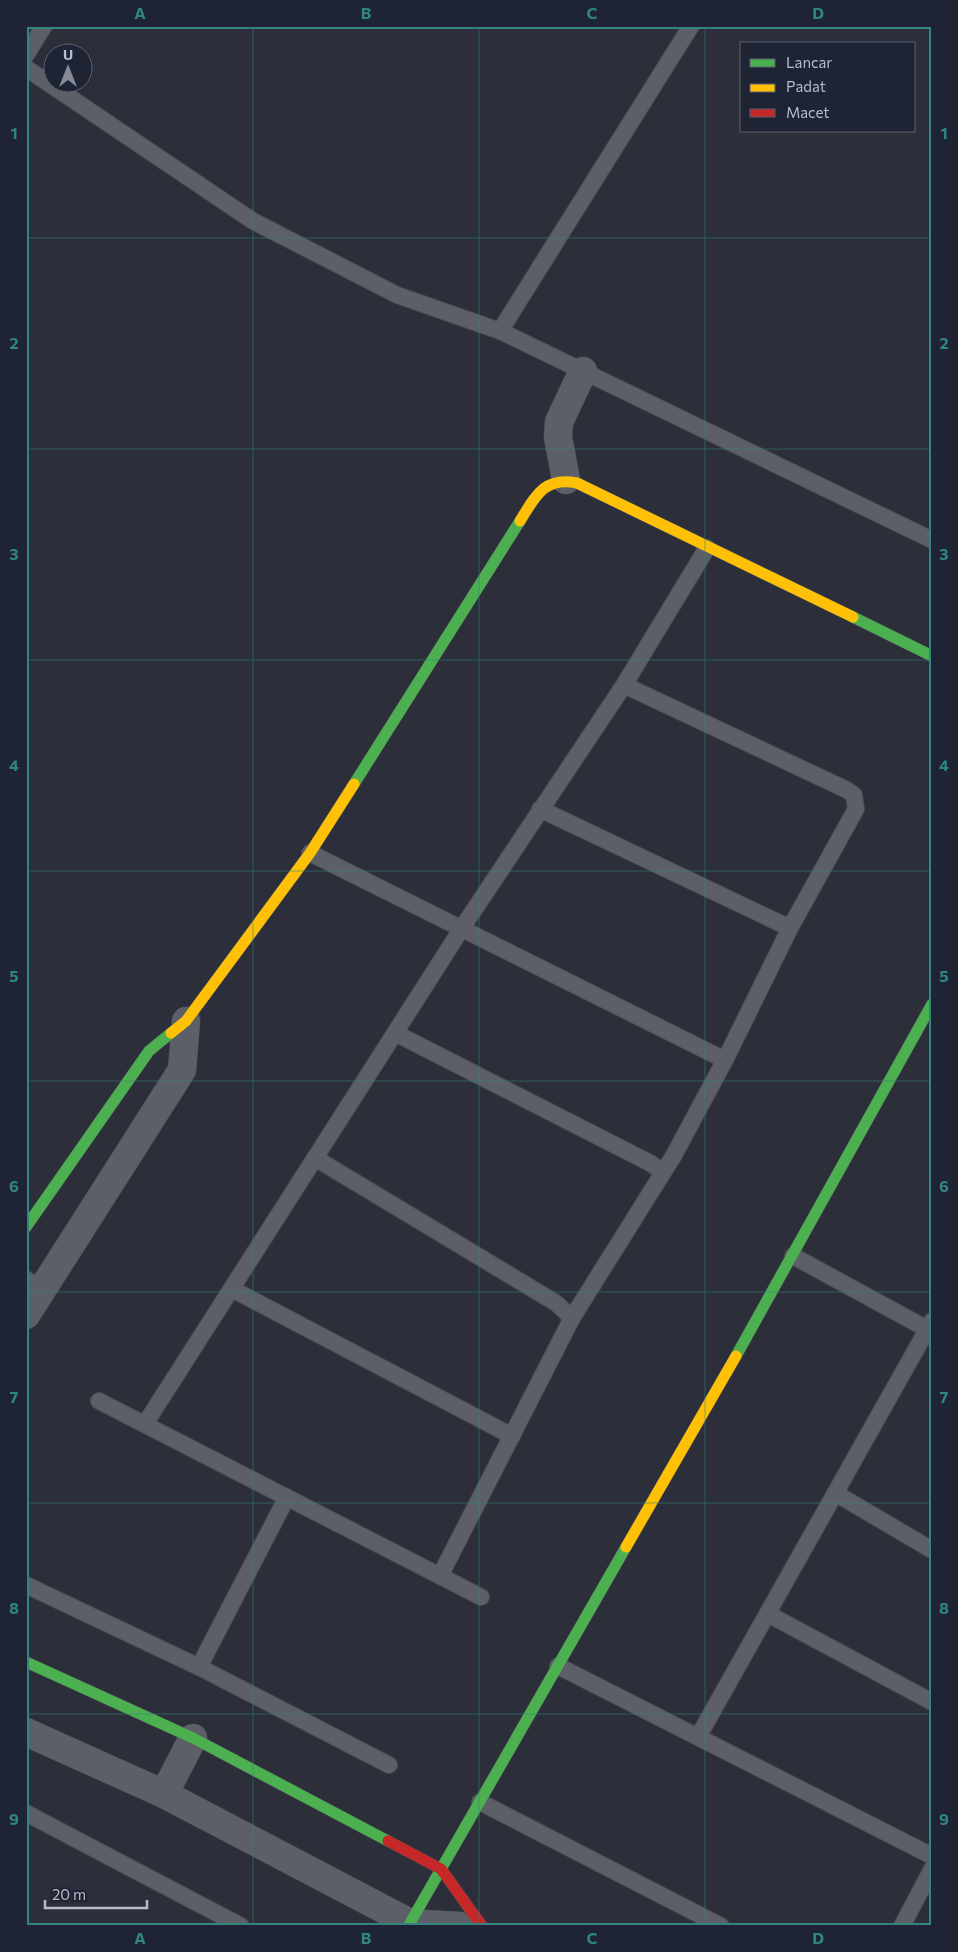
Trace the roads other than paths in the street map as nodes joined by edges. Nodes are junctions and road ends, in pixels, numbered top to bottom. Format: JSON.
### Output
{"nodes":[{"id":1,"x":44,"y":26,"type":"edge"},
{"id":2,"x":691,"y":26,"type":"edge"},
{"id":3,"x":26,"y":55,"type":"edge"},
{"id":4,"x":26,"y":68,"type":"edge"},
{"id":5,"x":500,"y":331,"type":"junction"},
{"id":6,"x":583,"y":371,"type":"junction"},
{"id":7,"x":566,"y":480,"type":"junction"},
{"id":8,"x":932,"y":540,"type":"edge"},
{"id":9,"x":707,"y":548,"type":"junction"},
{"id":10,"x":932,"y":656,"type":"edge"},
{"id":11,"x":624,"y":686,"type":"junction"},
{"id":12,"x":540,"y":810,"type":"junction"},
{"id":13,"x":310,"y":852,"type":"junction"},
{"id":14,"x":462,"y":928,"type":"junction"},
{"id":15,"x":790,"y":928,"type":"junction"},
{"id":16,"x":932,"y":1004,"type":"edge"},
{"id":17,"x":186,"y":1021,"type":"junction"},
{"id":18,"x":396,"y":1033,"type":"junction"},
{"id":19,"x":725,"y":1060,"type":"junction"},
{"id":20,"x":315,"y":1158,"type":"junction"},
{"id":21,"x":663,"y":1172,"type":"junction"},
{"id":22,"x":26,"y":1227,"type":"edge"},
{"id":23,"x":793,"y":1256,"type":"junction"},
{"id":24,"x":34,"y":1285,"type":"edge"},
{"id":25,"x":232,"y":1288,"type":"junction"},
{"id":26,"x":26,"y":1315,"type":"edge"},
{"id":27,"x":572,"y":1318,"type":"junction"},
{"id":28,"x":929,"y":1325,"type":"edge"},
{"id":29,"x":98,"y":1401,"type":"dead end"},
{"id":30,"x":145,"y":1424,"type":"junction"},
{"id":31,"x":512,"y":1436,"type":"junction"},
{"id":32,"x":836,"y":1493,"type":"junction"},
{"id":33,"x":287,"y":1498,"type":"junction"},
{"id":34,"x":932,"y":1550,"type":"edge"},
{"id":35,"x":440,"y":1576,"type":"junction"},
{"id":36,"x":26,"y":1586,"type":"edge"},
{"id":37,"x":481,"y":1596,"type":"dead end"},
{"id":38,"x":768,"y":1614,"type":"junction"},
{"id":39,"x":26,"y":1662,"type":"edge"},
{"id":40,"x":558,"y":1666,"type":"junction"},
{"id":41,"x":199,"y":1667,"type":"junction"},
{"id":42,"x":932,"y":1702,"type":"edge"},
{"id":43,"x":26,"y":1732,"type":"edge"},
{"id":44,"x":698,"y":1737,"type":"junction"},
{"id":45,"x":193,"y":1738,"type":"junction"},
{"id":46,"x":389,"y":1765,"type":"dead end"},
{"id":47,"x":164,"y":1794,"type":"junction"},
{"id":48,"x":480,"y":1802,"type":"junction"},
{"id":49,"x":26,"y":1812,"type":"edge"},
{"id":50,"x":932,"y":1856,"type":"edge"},
{"id":51,"x":932,"y":1869,"type":"edge"},
{"id":52,"x":441,"y":1870,"type":"junction"},
{"id":53,"x":410,"y":1923,"type":"junction"},
{"id":54,"x":242,"y":1926,"type":"edge"},
{"id":55,"x":460,"y":1926,"type":"edge"},
{"id":56,"x":482,"y":1926,"type":"edge"},
{"id":57,"x":721,"y":1926,"type":"edge"},
{"id":58,"x":902,"y":1926,"type":"edge"}],
"edges":[{"from":1,"to":3,"type":"lane"},
{"from":2,"to":5,"type":"lane"},
{"from":4,"to":5,"type":"lane"},
{"from":5,"to":6,"type":"lane"},
{"from":6,"to":7,"type":"street"},
{"from":6,"to":8,"type":"lane"},
{"from":7,"to":9,"type":"street"},
{"from":7,"to":13,"type":"street"},
{"from":9,"to":10,"type":"street"},
{"from":9,"to":11,"type":"lane"},
{"from":11,"to":12,"type":"lane"},
{"from":11,"to":15,"type":"lane"},
{"from":12,"to":14,"type":"lane"},
{"from":12,"to":15,"type":"lane"},
{"from":13,"to":14,"type":"lane"},
{"from":13,"to":17,"type":"street"},
{"from":14,"to":18,"type":"lane"},
{"from":14,"to":19,"type":"lane"},
{"from":15,"to":19,"type":"lane"},
{"from":16,"to":23,"type":"street"},
{"from":17,"to":22,"type":"street"},
{"from":17,"to":24,"type":"street"},
{"from":18,"to":20,"type":"lane"},
{"from":18,"to":21,"type":"lane"},
{"from":19,"to":21,"type":"lane"},
{"from":20,"to":25,"type":"lane"},
{"from":20,"to":27,"type":"lane"},
{"from":21,"to":27,"type":"lane"},
{"from":23,"to":28,"type":"lane"},
{"from":23,"to":40,"type":"street"},
{"from":24,"to":26,"type":"street"},
{"from":25,"to":30,"type":"lane"},
{"from":25,"to":31,"type":"lane"},
{"from":27,"to":31,"type":"lane"},
{"from":28,"to":32,"type":"lane"},
{"from":29,"to":30,"type":"lane"},
{"from":30,"to":33,"type":"lane"},
{"from":31,"to":35,"type":"lane"},
{"from":32,"to":34,"type":"lane"},
{"from":32,"to":38,"type":"lane"},
{"from":33,"to":35,"type":"lane"},
{"from":33,"to":41,"type":"lane"},
{"from":35,"to":37,"type":"lane"},
{"from":36,"to":41,"type":"lane"},
{"from":38,"to":42,"type":"lane"},
{"from":38,"to":44,"type":"lane"},
{"from":39,"to":45,"type":"street"},
{"from":40,"to":44,"type":"lane"},
{"from":40,"to":48,"type":"street"},
{"from":41,"to":46,"type":"lane"},
{"from":43,"to":47,"type":"street"},
{"from":44,"to":50,"type":"lane"},
{"from":45,"to":47,"type":"street"},
{"from":45,"to":52,"type":"street"},
{"from":47,"to":53,"type":"street"},
{"from":48,"to":52,"type":"street"},
{"from":48,"to":57,"type":"lane"},
{"from":49,"to":54,"type":"lane"},
{"from":51,"to":58,"type":"lane"},
{"from":52,"to":53,"type":"street"},
{"from":52,"to":56,"type":"street"},
{"from":53,"to":55,"type":"street"}]}
